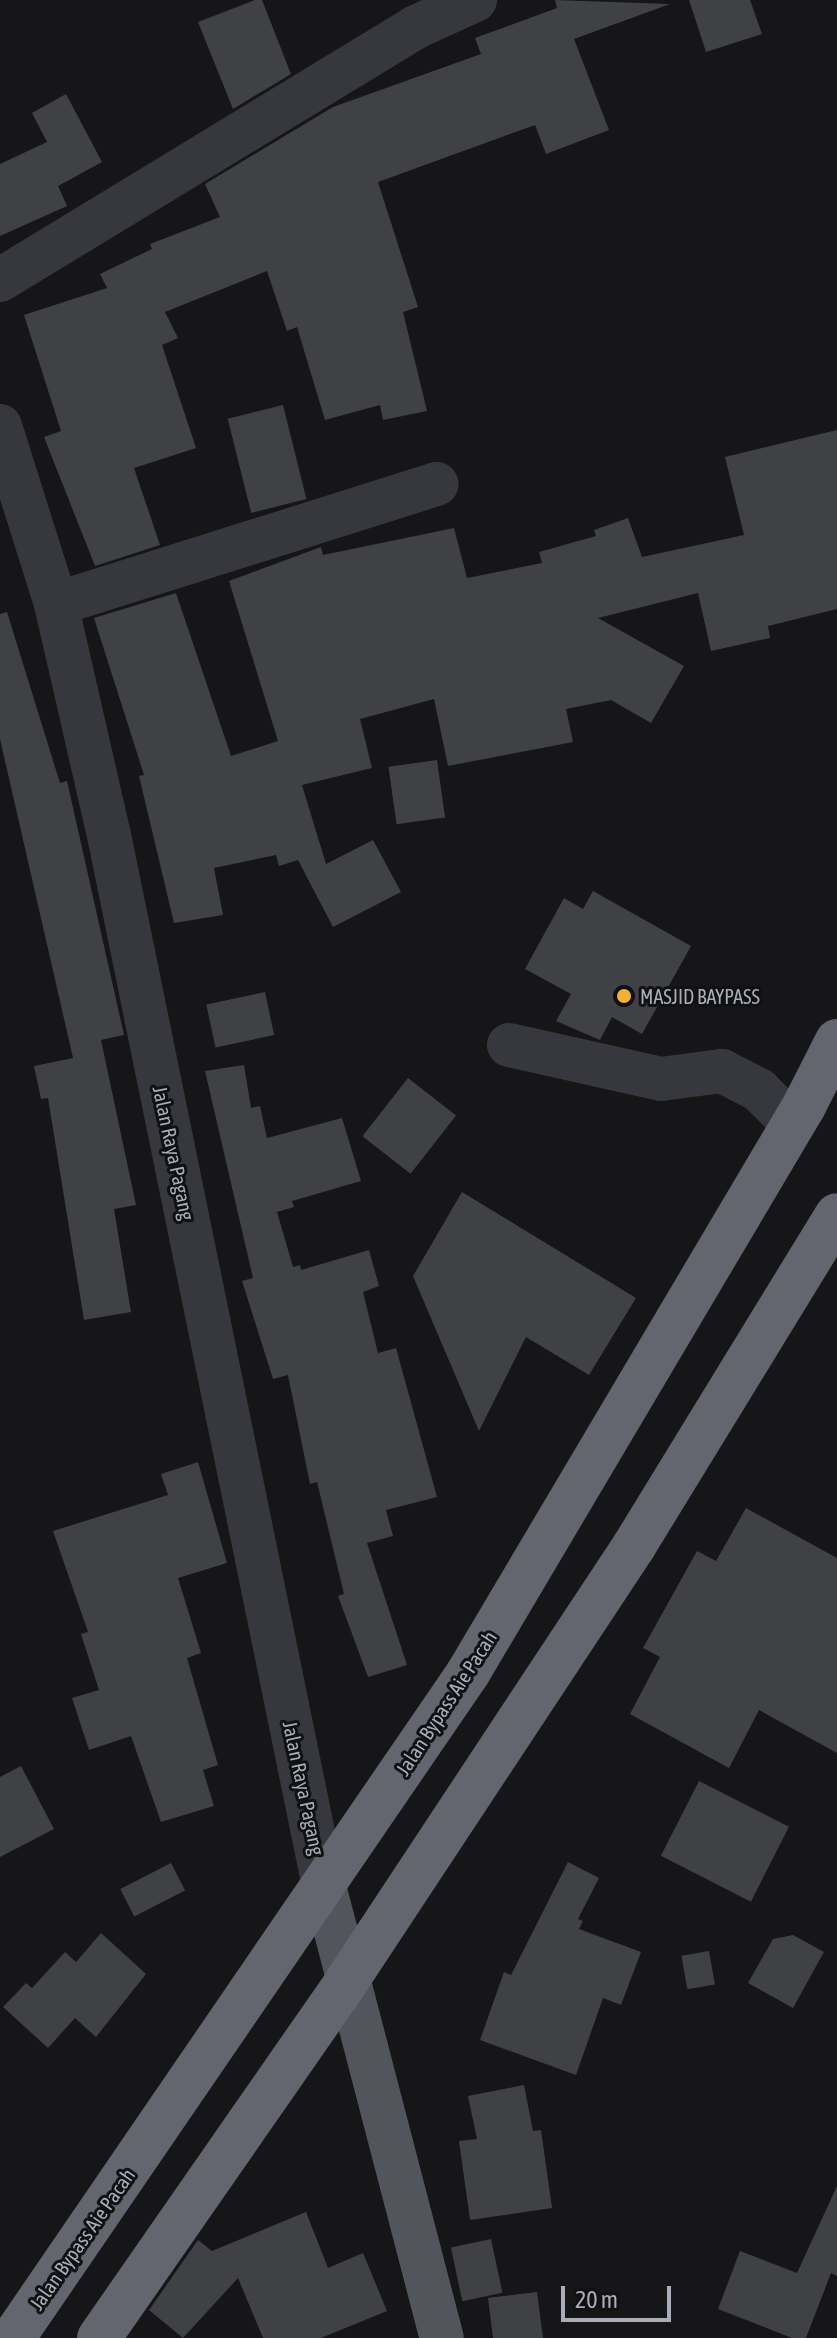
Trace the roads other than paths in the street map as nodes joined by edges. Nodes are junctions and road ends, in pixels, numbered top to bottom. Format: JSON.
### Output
{"nodes":[{"id":1,"x":475,"y":0,"type":"edge"},
{"id":2,"x":0,"y":280,"type":"edge"},
{"id":3,"x":0,"y":426,"type":"edge"},
{"id":4,"x":437,"y":484,"type":"dead end"},
{"id":5,"x":56,"y":604,"type":"junction"},
{"id":6,"x":837,"y":1041,"type":"edge"},
{"id":7,"x":509,"y":1045,"type":"dead end"},
{"id":8,"x":804,"y":1106,"type":"junction"},
{"id":9,"x":837,"y":1215,"type":"edge"},
{"id":10,"x":324,"y":1886,"type":"junction"},
{"id":11,"x":346,"y":1982,"type":"junction"},
{"id":12,"x":13,"y":2338,"type":"edge"},
{"id":13,"x":99,"y":2338,"type":"edge"},
{"id":14,"x":442,"y":2338,"type":"edge"}],
"edges":[{"from":1,"to":2,"type":"street"},
{"from":3,"to":5,"type":"street","name":"Jalan Raya Pagang"},
{"from":4,"to":5,"type":"street"},
{"from":5,"to":10,"type":"street","name":"Jalan Raya Pagang"},
{"from":6,"to":8,"type":"highway","name":"Jalan Bypass Aie Pacah"},
{"from":7,"to":8,"type":"street"},
{"from":8,"to":10,"type":"highway","name":"Jalan Bypass Aie Pacah"},
{"from":9,"to":11,"type":"highway"},
{"from":10,"to":11,"type":"main road"},
{"from":10,"to":12,"type":"highway","name":"Jalan Bypass Aie Pacah"},
{"from":11,"to":13,"type":"highway"},
{"from":11,"to":14,"type":"main road"}]}
